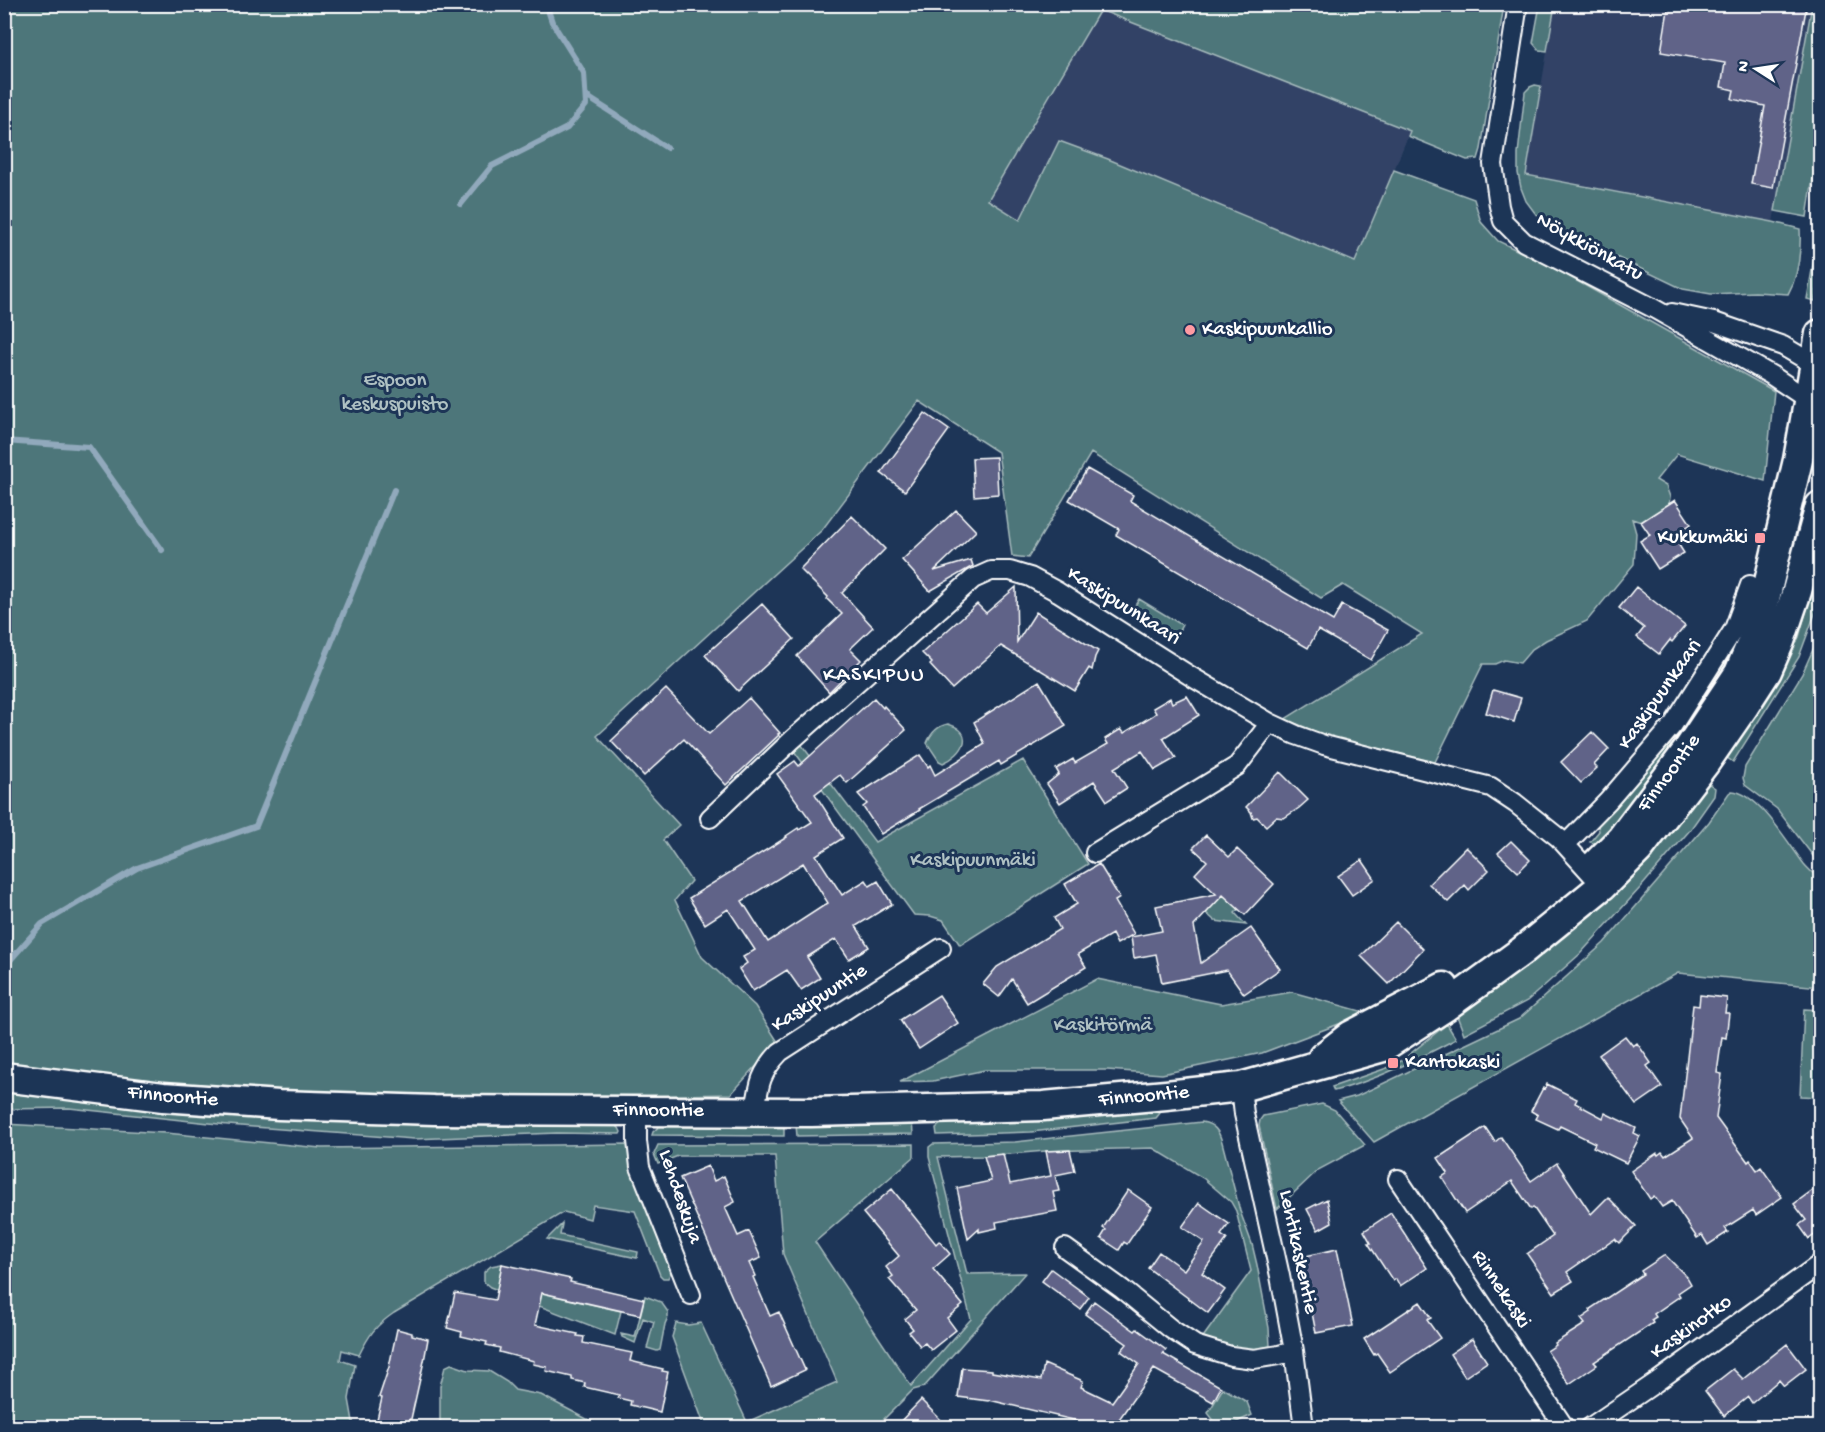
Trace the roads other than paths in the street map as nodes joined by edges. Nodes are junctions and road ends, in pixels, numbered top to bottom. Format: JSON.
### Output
{"nodes":[{"id":1,"x":1518,"y":4,"type":"edge"},
{"id":2,"x":1653,"y":308,"type":"junction"},
{"id":3,"x":1821,"y":334,"type":"edge"},
{"id":4,"x":1818,"y":366,"type":"edge"},
{"id":5,"x":1815,"y":404,"type":"edge"},
{"id":6,"x":1821,"y":506,"type":"edge"},
{"id":7,"x":1750,"y":585,"type":"dead end"},
{"id":8,"x":1270,"y":723,"type":"junction"},
{"id":9,"x":710,"y":818,"type":"dead end"},
{"id":10,"x":1566,"y":844,"type":"junction"},
{"id":11,"x":1095,"y":853,"type":"dead end"},
{"id":12,"x":1596,"y":878,"type":"junction"},
{"id":13,"x":941,"y":948,"type":"dead end"},
{"id":14,"x":4,"y":1077,"type":"edge"},
{"id":15,"x":1241,"y":1087,"type":"junction"},
{"id":16,"x":637,"y":1112,"type":"junction"},
{"id":17,"x":755,"y":1112,"type":"junction"},
{"id":18,"x":1398,"y":1179,"type":"dead end"},
{"id":19,"x":1065,"y":1248,"type":"dead end"},
{"id":20,"x":1821,"y":1264,"type":"edge"},
{"id":21,"x":691,"y":1295,"type":"dead end"},
{"id":22,"x":1294,"y":1351,"type":"junction"},
{"id":23,"x":1304,"y":1428,"type":"edge"},
{"id":24,"x":1565,"y":1428,"type":"edge"},
{"id":25,"x":1589,"y":1428,"type":"edge"}],
"edges":[{"from":1,"to":2,"type":"street","name":"Nöykkiönkatu"},
{"from":2,"to":4,"type":"street","name":"Nöykkiönkatu"},
{"from":2,"to":5,"type":"street","name":"Nöykkiönkatu"},
{"from":3,"to":4,"type":"main road","name":"Finnoontie"},
{"from":4,"to":5,"type":"main road","name":"Finnoontie"},
{"from":5,"to":12,"type":"main road","name":"Finnoontie"},
{"from":6,"to":12,"type":"main road","name":"Finnoontie"},
{"from":7,"to":10,"type":"street","name":"Kaskipuunkaari"},
{"from":8,"to":9,"type":"street","name":"Kaskipuunkaari"},
{"from":8,"to":10,"type":"street","name":"Kaskipuunkaari"},
{"from":8,"to":11,"type":"street"},
{"from":10,"to":12,"type":"street","name":"Kaskipuunkaari"},
{"from":12,"to":15,"type":"main road","name":"Finnoontie"},
{"from":13,"to":17,"type":"street","name":"Kaskipuuntie"},
{"from":14,"to":16,"type":"main road","name":"Finnoontie"},
{"from":15,"to":17,"type":"main road","name":"Finnoontie"},
{"from":15,"to":22,"type":"street","name":"Lehtikaskentie"},
{"from":16,"to":17,"type":"main road","name":"Finnoontie"},
{"from":16,"to":21,"type":"street","name":"Lehdeskuja"},
{"from":18,"to":24,"type":"street","name":"Rinnekaski"},
{"from":19,"to":22,"type":"street"},
{"from":20,"to":25,"type":"street","name":"Kaskinotko"},
{"from":22,"to":23,"type":"street","name":"Lehtikaskentie"}]}
